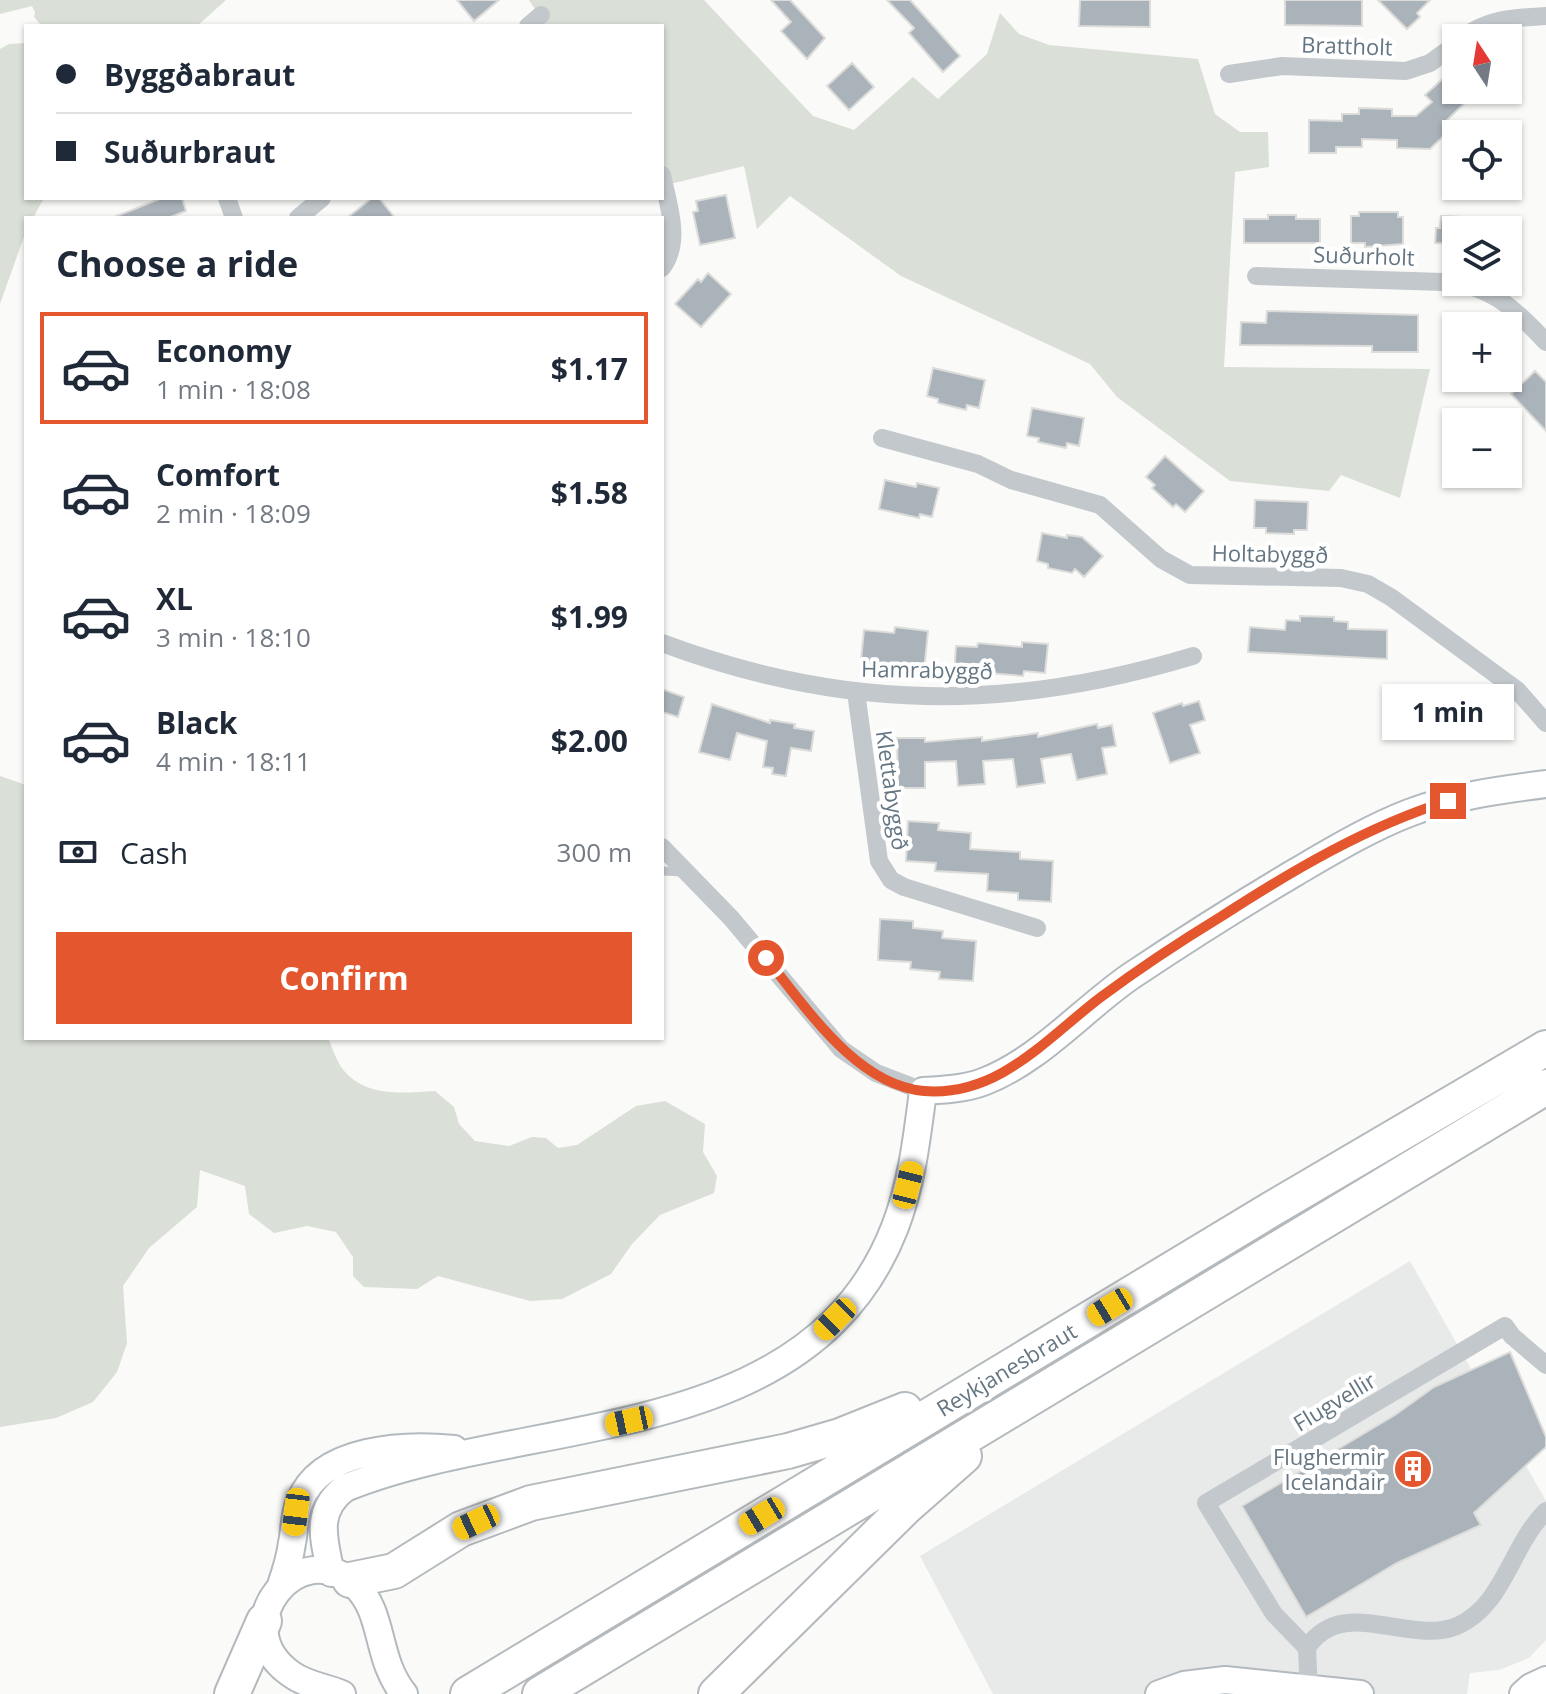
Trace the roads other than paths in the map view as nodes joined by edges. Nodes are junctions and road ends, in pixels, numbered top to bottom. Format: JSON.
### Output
{"nodes":[{"id":1,"x":1546,"y":16,"type":"edge"},
{"id":2,"x":1488,"y":24,"type":"edge"},
{"id":3,"x":1442,"y":54,"type":"edge"},
{"id":4,"x":1229,"y":74,"type":"dead end"},
{"id":5,"x":664,"y":185,"type":"edge"},
{"id":6,"x":320,"y":200,"type":"edge"},
{"id":7,"x":300,"y":216,"type":"edge"},
{"id":8,"x":664,"y":265,"type":"edge"},
{"id":9,"x":1256,"y":276,"type":"dead end"},
{"id":10,"x":1546,"y":342,"type":"edge"},
{"id":11,"x":882,"y":438,"type":"dead end"},
{"id":12,"x":664,"y":644,"type":"edge"},
{"id":13,"x":1193,"y":656,"type":"dead end"},
{"id":14,"x":856,"y":692,"type":"junction"},
{"id":15,"x":1546,"y":723,"type":"edge"},
{"id":16,"x":1546,"y":784,"type":"edge"},
{"id":17,"x":664,"y":849,"type":"edge"},
{"id":18,"x":664,"y":871,"type":"edge"},
{"id":19,"x":687,"y":872,"type":"junction"},
{"id":20,"x":1037,"y":928,"type":"dead end"},
{"id":21,"x":1546,"y":1048,"type":"edge"},
{"id":22,"x":1546,"y":1087,"type":"edge"},
{"id":23,"x":923,"y":1091,"type":"junction"},
{"id":24,"x":1366,"y":1195,"type":"junction"},
{"id":25,"x":1270,"y":1210,"type":"junction"},
{"id":26,"x":1546,"y":1365,"type":"edge"},
{"id":27,"x":470,"y":1450,"type":"junction"},
{"id":28,"x":1546,"y":1511,"type":"edge"},
{"id":29,"x":340,"y":1576,"type":"junction"},
{"id":30,"x":281,"y":1585,"type":"junction"},
{"id":31,"x":264,"y":1621,"type":"junction"},
{"id":32,"x":1307,"y":1648,"type":"junction"},
{"id":33,"x":1546,"y":1680,"type":"edge"},
{"id":34,"x":1309,"y":1692,"type":"edge"},
{"id":35,"x":232,"y":1694,"type":"edge"},
{"id":36,"x":342,"y":1694,"type":"edge"},
{"id":37,"x":404,"y":1694,"type":"edge"},
{"id":38,"x":468,"y":1694,"type":"edge"},
{"id":39,"x":540,"y":1694,"type":"edge"},
{"id":40,"x":716,"y":1694,"type":"edge"},
{"id":41,"x":1159,"y":1694,"type":"edge"},
{"id":42,"x":1360,"y":1694,"type":"edge"},
{"id":43,"x":1523,"y":1694,"type":"edge"}],
"edges":[{"from":1,"to":2,"type":"street"},
{"from":3,"to":4,"type":"street","name":"Brattholt"},
{"from":5,"to":8,"type":"street"},
{"from":6,"to":7,"type":"street"},
{"from":9,"to":10,"type":"street","name":"Suðurholt"},
{"from":11,"to":15,"type":"street","name":"Holtabyggð"},
{"from":12,"to":14,"type":"street","name":"Hamrabyggð"},
{"from":13,"to":14,"type":"street","name":"Hamrabyggð"},
{"from":14,"to":20,"type":"street","name":"Klettabyggð"},
{"from":16,"to":23,"type":"street"},
{"from":17,"to":19,"type":"street"},
{"from":18,"to":19,"type":"lane"},
{"from":19,"to":23,"type":"street"},
{"from":21,"to":25,"type":"highway","name":"Reykjanesbraut"},
{"from":22,"to":24,"type":"highway","name":"Reykjanesbraut"},
{"from":23,"to":27,"type":"street"},
{"from":24,"to":39,"type":"highway","name":"Reykjanesbraut"},
{"from":24,"to":40,"type":"highway"},
{"from":25,"to":29,"type":"highway"},
{"from":25,"to":38,"type":"highway","name":"Reykjanesbraut"},
{"from":26,"to":32,"type":"street","name":"Flugvellir"},
{"from":27,"to":29,"type":"street"},
{"from":27,"to":30,"type":"street"},
{"from":28,"to":32,"type":"street"},
{"from":29,"to":30,"type":"street"},
{"from":29,"to":37,"type":"street"},
{"from":30,"to":31,"type":"street"},
{"from":31,"to":35,"type":"highway"},
{"from":31,"to":36,"type":"street"},
{"from":32,"to":34,"type":"street"},
{"from":33,"to":43,"type":"street"},
{"from":34,"to":41,"type":"street"},
{"from":34,"to":42,"type":"street"}]}
